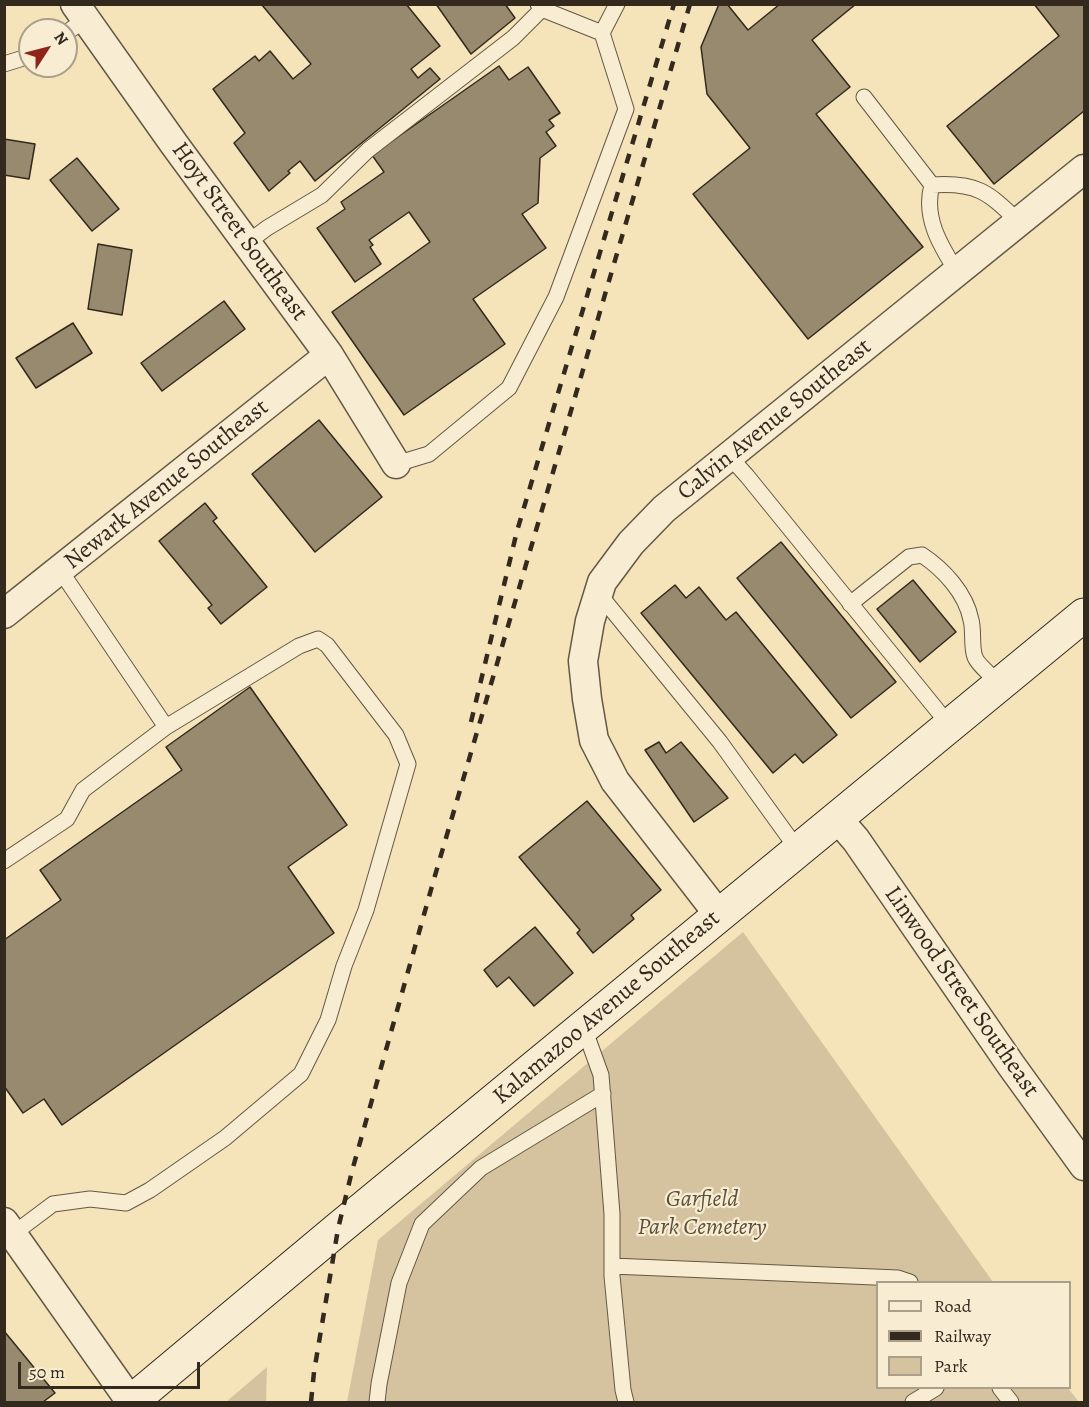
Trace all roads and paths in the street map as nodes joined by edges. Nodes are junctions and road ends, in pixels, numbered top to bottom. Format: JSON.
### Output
{"nodes":[{"id":1,"x":617,"y":4,"type":"edge"},
{"id":2,"x":540,"y":7,"type":"edge"},
{"id":3,"x":78,"y":22,"type":"edge"},
{"id":4,"x":602,"y":33,"type":"junction"},
{"id":5,"x":864,"y":96,"type":"dead end"},
{"id":6,"x":1084,"y":169,"type":"edge"},
{"id":7,"x":933,"y":184,"type":"junction"},
{"id":8,"x":1019,"y":222,"type":"junction"},
{"id":9,"x":247,"y":243,"type":"junction"},
{"id":10,"x":957,"y":272,"type":"junction"},
{"id":11,"x":329,"y":355,"type":"junction"},
{"id":12,"x":729,"y":456,"type":"junction"},
{"id":13,"x":396,"y":464,"type":"joint"},
{"id":14,"x":60,"y":570,"type":"junction"},
{"id":15,"x":598,"y":594,"type":"junction"},
{"id":16,"x":850,"y":604,"type":"junction"},
{"id":17,"x":4,"y":614,"type":"edge"},
{"id":18,"x":1084,"y":615,"type":"edge"},
{"id":19,"x":1000,"y":684,"type":"junction"},
{"id":20,"x":166,"y":726,"type":"junction"},
{"id":21,"x":950,"y":726,"type":"junction"},
{"id":22,"x":837,"y":818,"type":"junction"},
{"id":23,"x":798,"y":850,"type":"junction"},
{"id":24,"x":4,"y":861,"type":"edge"},
{"id":25,"x":719,"y":915,"type":"junction"},
{"id":26,"x":584,"y":1028,"type":"junction"},
{"id":27,"x":603,"y":1094,"type":"junction"},
{"id":28,"x":1084,"y":1166,"type":"edge"},
{"id":29,"x":9,"y":1228,"type":"edge"},
{"id":30,"x":612,"y":1266,"type":"junction"},
{"id":31,"x":907,"y":1281,"type":"edge"},
{"id":32,"x":934,"y":1389,"type":"edge"},
{"id":33,"x":1001,"y":1389,"type":"edge"},
{"id":34,"x":131,"y":1402,"type":"edge"},
{"id":35,"x":377,"y":1402,"type":"edge"},
{"id":36,"x":626,"y":1402,"type":"edge"},
{"id":37,"x":913,"y":1402,"type":"edge"},
{"id":38,"x":1011,"y":1402,"type":"edge"}],
"edges":[{"from":1,"to":4,"type":"lane"},
{"from":2,"to":4,"type":"lane"},
{"from":2,"to":9,"type":"lane"},
{"from":3,"to":9,"type":"street","name":"Hoyt Street Southeast"},
{"from":4,"to":13,"type":"lane"},
{"from":5,"to":7,"type":"lane"},
{"from":6,"to":8,"type":"street","name":"Calvin Avenue Southeast"},
{"from":7,"to":8,"type":"lane"},
{"from":7,"to":10,"type":"lane"},
{"from":8,"to":10,"type":"street","name":"Calvin Avenue Southeast"},
{"from":9,"to":11,"type":"street","name":"Hoyt Street Southeast"},
{"from":10,"to":12,"type":"street","name":"Calvin Avenue Southeast"},
{"from":11,"to":13,"type":"street","name":"Hoyt Street Southeast"},
{"from":11,"to":14,"type":"street","name":"Newark Avenue Southeast"},
{"from":12,"to":15,"type":"street","name":"Calvin Avenue Southeast"},
{"from":12,"to":16,"type":"lane"},
{"from":14,"to":17,"type":"street","name":"Newark Avenue Southeast"},
{"from":14,"to":20,"type":"lane"},
{"from":15,"to":23,"type":"lane"},
{"from":15,"to":25,"type":"street","name":"Calvin Avenue Southeast"},
{"from":16,"to":19,"type":"lane"},
{"from":16,"to":21,"type":"lane"},
{"from":18,"to":19,"type":"main road","name":"Kalamazoo Avenue Southeast"},
{"from":19,"to":21,"type":"main road","name":"Kalamazoo Avenue Southeast"},
{"from":20,"to":24,"type":"lane"},
{"from":20,"to":29,"type":"lane"},
{"from":21,"to":22,"type":"main road","name":"Kalamazoo Avenue Southeast"},
{"from":22,"to":23,"type":"main road","name":"Kalamazoo Avenue Southeast"},
{"from":22,"to":28,"type":"street","name":"Linwood Street Southeast"},
{"from":23,"to":25,"type":"main road","name":"Kalamazoo Avenue Southeast"},
{"from":25,"to":26,"type":"main road","name":"Kalamazoo Avenue Southeast"},
{"from":26,"to":27,"type":"lane"},
{"from":26,"to":34,"type":"main road","name":"Kalamazoo Avenue Southeast"},
{"from":27,"to":30,"type":"lane"},
{"from":27,"to":35,"type":"lane"},
{"from":29,"to":34,"type":"street"},
{"from":30,"to":31,"type":"lane"},
{"from":30,"to":36,"type":"lane"},
{"from":32,"to":37,"type":"lane"},
{"from":33,"to":38,"type":"lane"}]}
